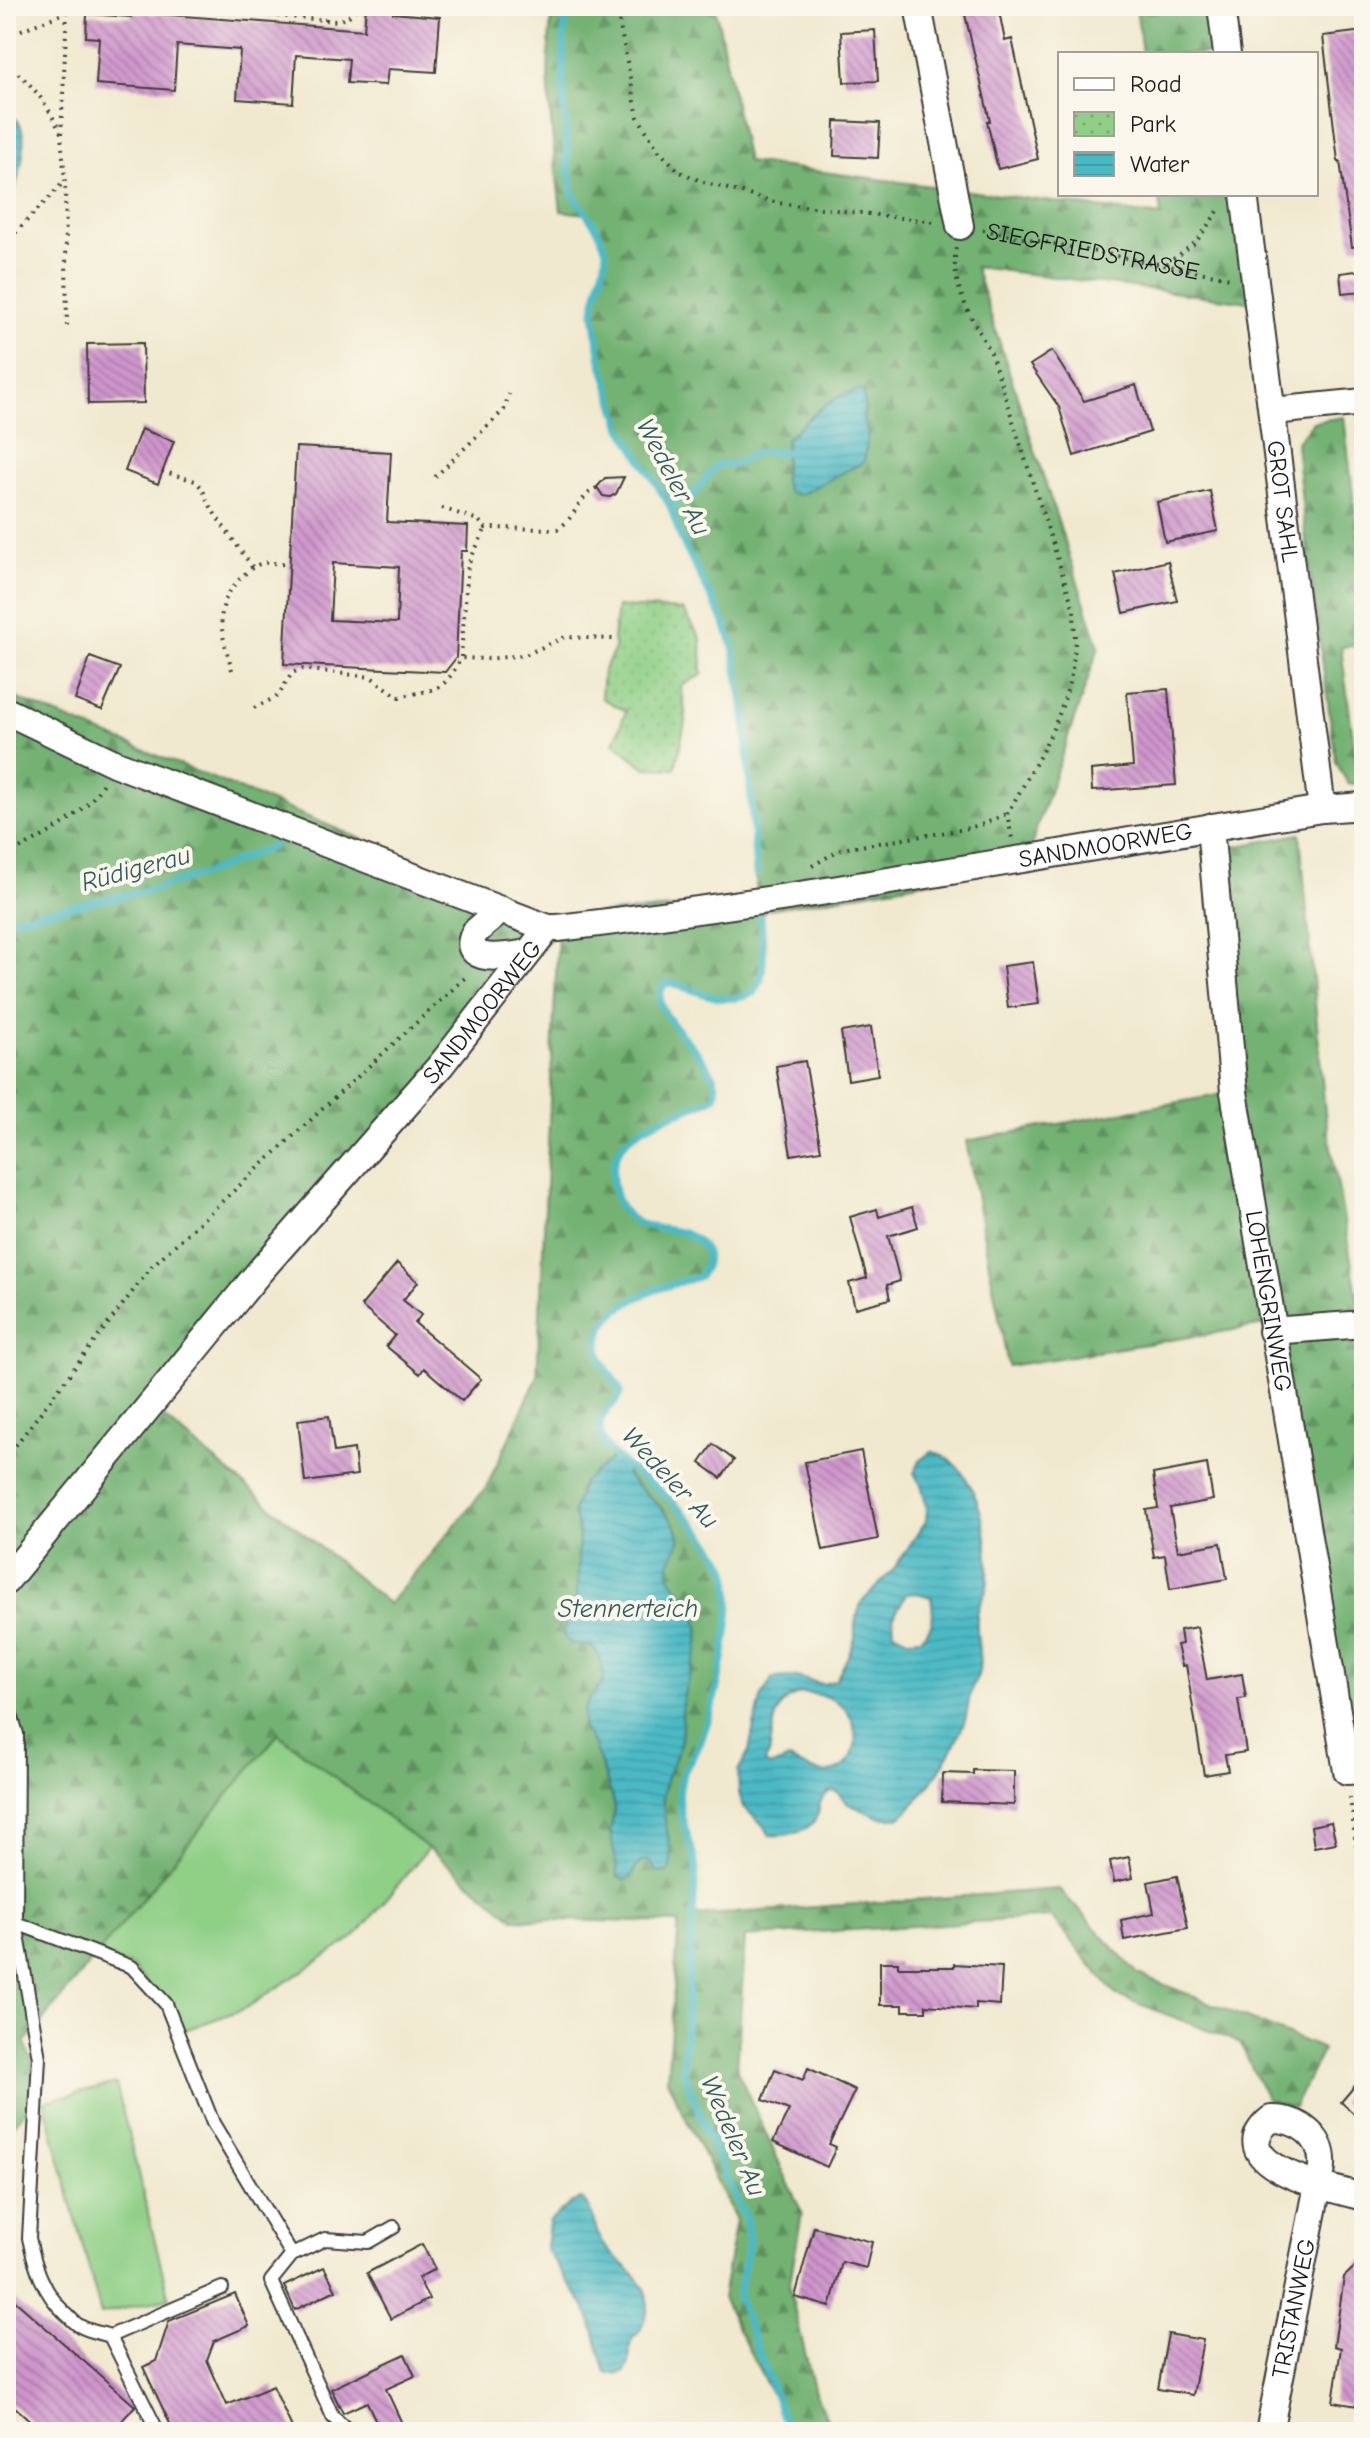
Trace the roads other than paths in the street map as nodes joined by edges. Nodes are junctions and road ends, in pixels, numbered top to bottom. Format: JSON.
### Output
{"nodes":[{"id":1,"x":918,"y":6,"type":"edge"},
{"id":2,"x":1221,"y":6,"type":"edge"},
{"id":3,"x":1227,"y":52,"type":"edge"},
{"id":4,"x":1235,"y":198,"type":"edge"},
{"id":5,"x":960,"y":226,"type":"road end"},
{"id":6,"x":1364,"y":402,"type":"edge"},
{"id":7,"x":1273,"y":411,"type":"junction"},
{"id":8,"x":6,"y":711,"type":"edge"},
{"id":9,"x":1364,"y":806,"type":"edge"},
{"id":10,"x":1322,"y":809,"type":"junction"},
{"id":11,"x":1210,"y":827,"type":"junction"},
{"id":12,"x":501,"y":910,"type":"junction"},
{"id":13,"x":548,"y":928,"type":"junction"},
{"id":14,"x":528,"y":953,"type":"junction"},
{"id":15,"x":1364,"y":1324,"type":"edge"},
{"id":16,"x":1272,"y":1331,"type":"junction"},
{"id":17,"x":6,"y":1581,"type":"edge"},
{"id":18,"x":6,"y":1698,"type":"edge"},
{"id":19,"x":1355,"y":1770,"type":"edge"},
{"id":20,"x":16,"y":1923,"type":"junction"},
{"id":21,"x":1364,"y":2197,"type":"edge"},
{"id":22,"x":394,"y":2227,"type":"dead end"},
{"id":23,"x":292,"y":2255,"type":"junction"},
{"id":24,"x":222,"y":2288,"type":"dead end"},
{"id":25,"x":110,"y":2336,"type":"junction"},
{"id":26,"x":158,"y":2432,"type":"edge"},
{"id":27,"x":350,"y":2432,"type":"edge"},
{"id":28,"x":1269,"y":2432,"type":"edge"}],
"edges":[{"from":1,"to":5,"type":"street","name":"SIEGFRIEDSTRASSE"},
{"from":2,"to":3,"type":"street"},
{"from":4,"to":7,"type":"street","name":"GROT SAHL"},
{"from":6,"to":7,"type":"street"},
{"from":7,"to":10,"type":"street","name":"GROT SAHL"},
{"from":8,"to":12,"type":"street"},
{"from":9,"to":10,"type":"street","name":"SANDMOORWEG"},
{"from":10,"to":11,"type":"street","name":"SANDMOORWEG"},
{"from":11,"to":13,"type":"street","name":"SANDMOORWEG"},
{"from":11,"to":16,"type":"street","name":"LOHENGRINWEG"},
{"from":12,"to":13,"type":"street"},
{"from":12,"to":14,"type":"street"},
{"from":13,"to":14,"type":"street","name":"SANDMOORWEG"},
{"from":14,"to":17,"type":"street","name":"SANDMOORWEG"},
{"from":15,"to":16,"type":"street"},
{"from":16,"to":19,"type":"street","name":"LOHENGRINWEG"},
{"from":18,"to":20,"type":"lane"},
{"from":20,"to":23,"type":"lane"},
{"from":20,"to":25,"type":"lane"},
{"from":21,"to":28,"type":"street","name":"TRISTANWEG"},
{"from":22,"to":23,"type":"lane"},
{"from":23,"to":27,"type":"lane"},
{"from":24,"to":25,"type":"lane"},
{"from":25,"to":26,"type":"lane"}]}
